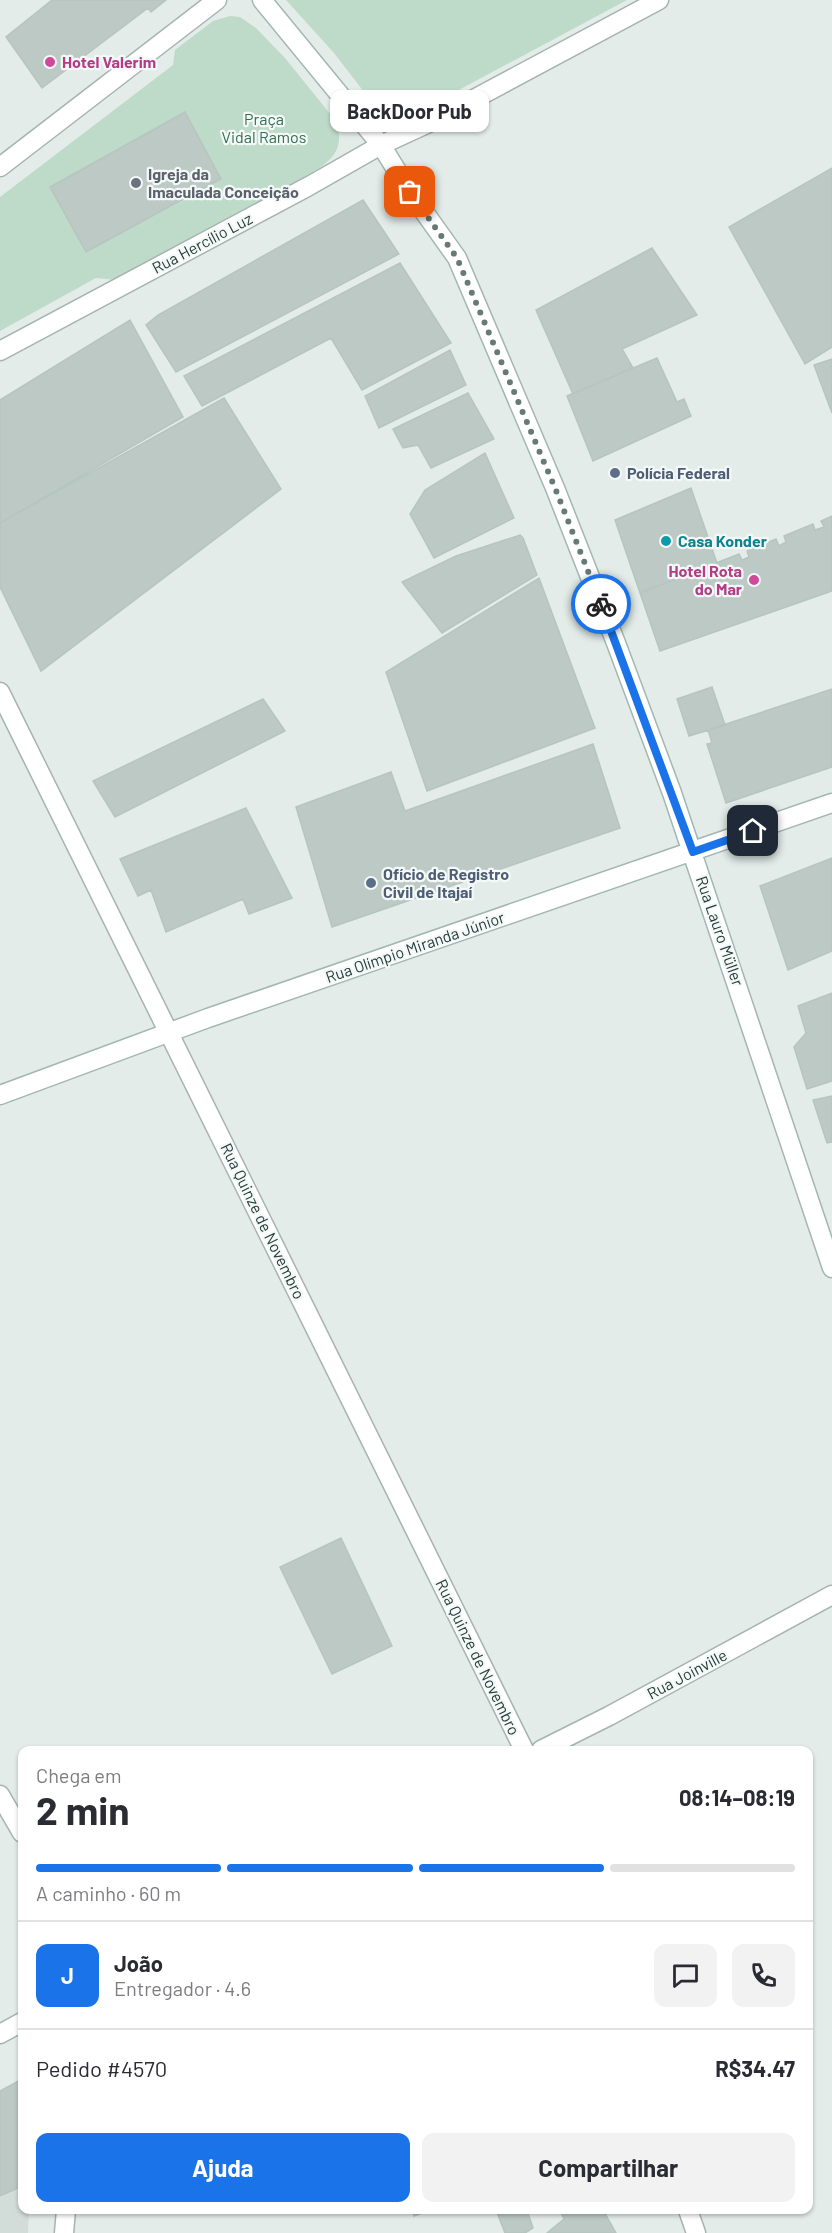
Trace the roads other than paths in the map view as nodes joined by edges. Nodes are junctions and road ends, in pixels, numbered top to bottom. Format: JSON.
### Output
{"nodes":[{"id":1,"x":217,"y":0,"type":"edge"},
{"id":2,"x":262,"y":0,"type":"edge"},
{"id":3,"x":659,"y":0,"type":"edge"},
{"id":4,"x":381,"y":145,"type":"junction"},
{"id":5,"x":0,"y":167,"type":"edge"},
{"id":6,"x":0,"y":351,"type":"edge"},
{"id":7,"x":0,"y":692,"type":"edge"},
{"id":8,"x":832,"y":803,"type":"edge"},
{"id":9,"x":693,"y":852,"type":"junction"},
{"id":10,"x":169,"y":1033,"type":"junction"},
{"id":11,"x":0,"y":1095,"type":"edge"},
{"id":12,"x":832,"y":1268,"type":"edge"},
{"id":13,"x":832,"y":1595,"type":"edge"},
{"id":14,"x":522,"y":1746,"type":"edge"},
{"id":15,"x":549,"y":1746,"type":"edge"},
{"id":16,"x":0,"y":1795,"type":"edge"},
{"id":17,"x":18,"y":1826,"type":"edge"},
{"id":18,"x":18,"y":2024,"type":"edge"},
{"id":19,"x":0,"y":2034,"type":"edge"},
{"id":20,"x":66,"y":2214,"type":"edge"},
{"id":21,"x":689,"y":2214,"type":"edge"},
{"id":22,"x":64,"y":2233,"type":"edge"},
{"id":23,"x":696,"y":2233,"type":"edge"}],
"edges":[{"from":1,"to":5,"type":"street"},
{"from":2,"to":4,"type":"street","name":"Rua Lauro Müller"},
{"from":3,"to":4,"type":"street","name":"Rua Hercílio Luz"},
{"from":4,"to":6,"type":"street","name":"Rua Hercílio Luz"},
{"from":4,"to":9,"type":"street","name":"Rua Lauro Müller"},
{"from":7,"to":10,"type":"street","name":"Rua Quinze de Novembro"},
{"from":8,"to":9,"type":"street","name":"Rua Olímpio Miranda Júnior"},
{"from":9,"to":10,"type":"street","name":"Rua Olímpio Miranda Júnior"},
{"from":9,"to":12,"type":"street","name":"Rua Lauro Müller"},
{"from":10,"to":11,"type":"street","name":"Rua Olímpio Miranda Júnior"},
{"from":10,"to":14,"type":"street","name":"Rua Quinze de Novembro"},
{"from":13,"to":15,"type":"street","name":"Rua Joinville"},
{"from":16,"to":17,"type":"street"},
{"from":18,"to":19,"type":"street"},
{"from":20,"to":22,"type":"street"},
{"from":21,"to":23,"type":"street"}]}
